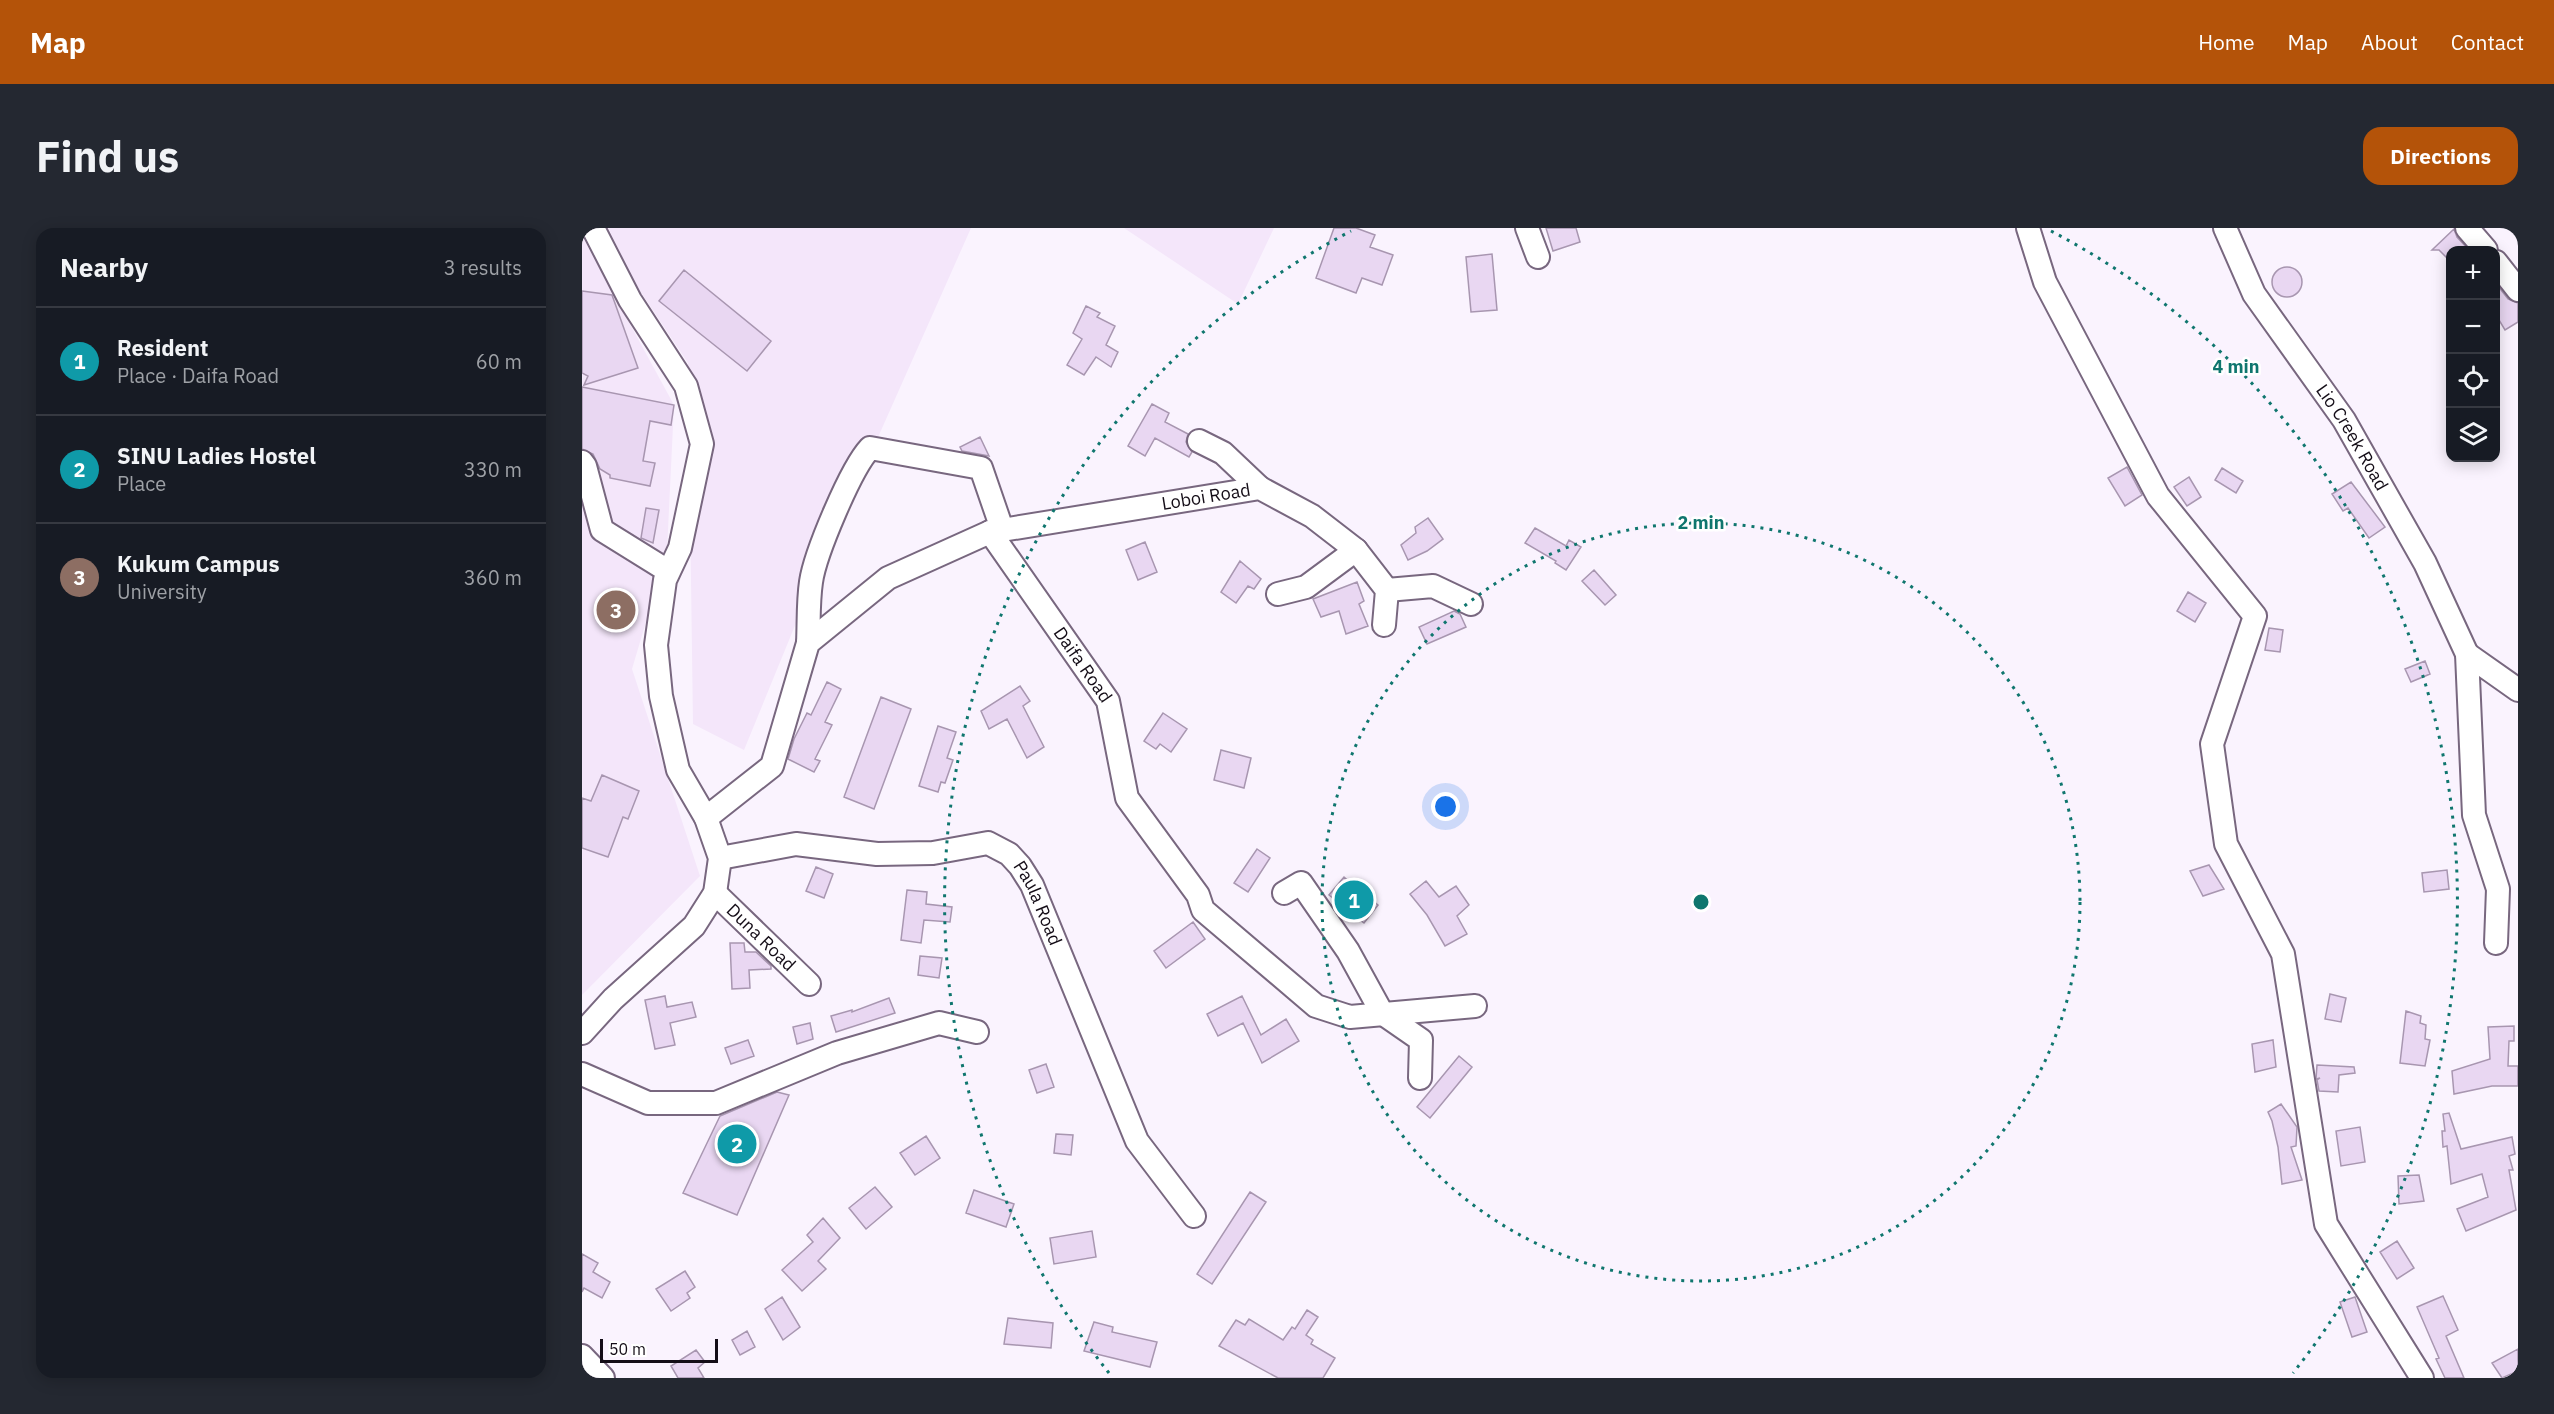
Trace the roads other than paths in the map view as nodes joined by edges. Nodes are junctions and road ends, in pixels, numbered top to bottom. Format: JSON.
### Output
{"nodes":[{"id":1,"x":593,"y":228,"type":"edge"},
{"id":2,"x":1527,"y":228,"type":"edge"},
{"id":3,"x":2028,"y":228,"type":"edge"},
{"id":4,"x":2225,"y":228,"type":"edge"},
{"id":5,"x":2467,"y":228,"type":"edge"},
{"id":6,"x":2483,"y":246,"type":"edge"},
{"id":7,"x":1538,"y":257,"type":"dead end"},
{"id":8,"x":2500,"y":267,"type":"edge"},
{"id":9,"x":2518,"y":290,"type":"edge"},
{"id":10,"x":1199,"y":441,"type":"dead end"},
{"id":11,"x":582,"y":462,"type":"edge"},
{"id":12,"x":1260,"y":488,"type":"junction"},
{"id":13,"x":996,"y":531,"type":"junction"},
{"id":14,"x":1356,"y":550,"type":"junction"},
{"id":15,"x":668,"y":571,"type":"junction"},
{"id":16,"x":1387,"y":590,"type":"junction"},
{"id":17,"x":1278,"y":594,"type":"dead end"},
{"id":18,"x":1472,"y":604,"type":"dead end"},
{"id":19,"x":1384,"y":625,"type":"dead end"},
{"id":20,"x":808,"y":643,"type":"junction"},
{"id":21,"x":2467,"y":654,"type":"junction"},
{"id":22,"x":2518,"y":690,"type":"edge"},
{"id":23,"x":706,"y":818,"type":"junction"},
{"id":24,"x":720,"y":858,"type":"junction"},
{"id":25,"x":1284,"y":892,"type":"dead end"},
{"id":26,"x":715,"y":893,"type":"junction"},
{"id":27,"x":2496,"y":943,"type":"dead end"},
{"id":28,"x":809,"y":984,"type":"dead end"},
{"id":29,"x":1475,"y":1006,"type":"dead end"},
{"id":30,"x":1382,"y":1013,"type":"junction"},
{"id":31,"x":977,"y":1032,"type":"dead end"},
{"id":32,"x":582,"y":1033,"type":"edge"},
{"id":33,"x":582,"y":1074,"type":"edge"},
{"id":34,"x":1420,"y":1078,"type":"dead end"},
{"id":35,"x":1194,"y":1216,"type":"dead end"},
{"id":36,"x":582,"y":1356,"type":"edge"},
{"id":37,"x":603,"y":1378,"type":"edge"},
{"id":38,"x":2422,"y":1378,"type":"edge"}],
"edges":[{"from":1,"to":15,"type":"street"},
{"from":2,"to":7,"type":"street"},
{"from":3,"to":38,"type":"street"},
{"from":4,"to":21,"type":"street","name":"Lio Creek Road"},
{"from":5,"to":6,"type":"street"},
{"from":8,"to":9,"type":"street"},
{"from":10,"to":12,"type":"street"},
{"from":11,"to":15,"type":"street"},
{"from":12,"to":13,"type":"street","name":"Loboi Road"},
{"from":12,"to":14,"type":"street","name":"Loboi Road"},
{"from":13,"to":20,"type":"street"},
{"from":13,"to":20,"type":"street","name":"Daifa Road"},
{"from":13,"to":30,"type":"street","name":"Daifa Road"},
{"from":14,"to":16,"type":"street","name":"Loboi Road"},
{"from":14,"to":17,"type":"street"},
{"from":15,"to":23,"type":"street"},
{"from":16,"to":18,"type":"street"},
{"from":16,"to":19,"type":"street"},
{"from":20,"to":23,"type":"street"},
{"from":21,"to":22,"type":"street"},
{"from":21,"to":27,"type":"street"},
{"from":23,"to":24,"type":"street"},
{"from":24,"to":26,"type":"street"},
{"from":24,"to":35,"type":"street","name":"Paula Road"},
{"from":25,"to":30,"type":"street"},
{"from":26,"to":28,"type":"street","name":"Duna Road"},
{"from":26,"to":32,"type":"street"},
{"from":29,"to":30,"type":"street","name":"Daifa Road"},
{"from":30,"to":34,"type":"street"},
{"from":31,"to":33,"type":"street"},
{"from":36,"to":37,"type":"street"}]}
